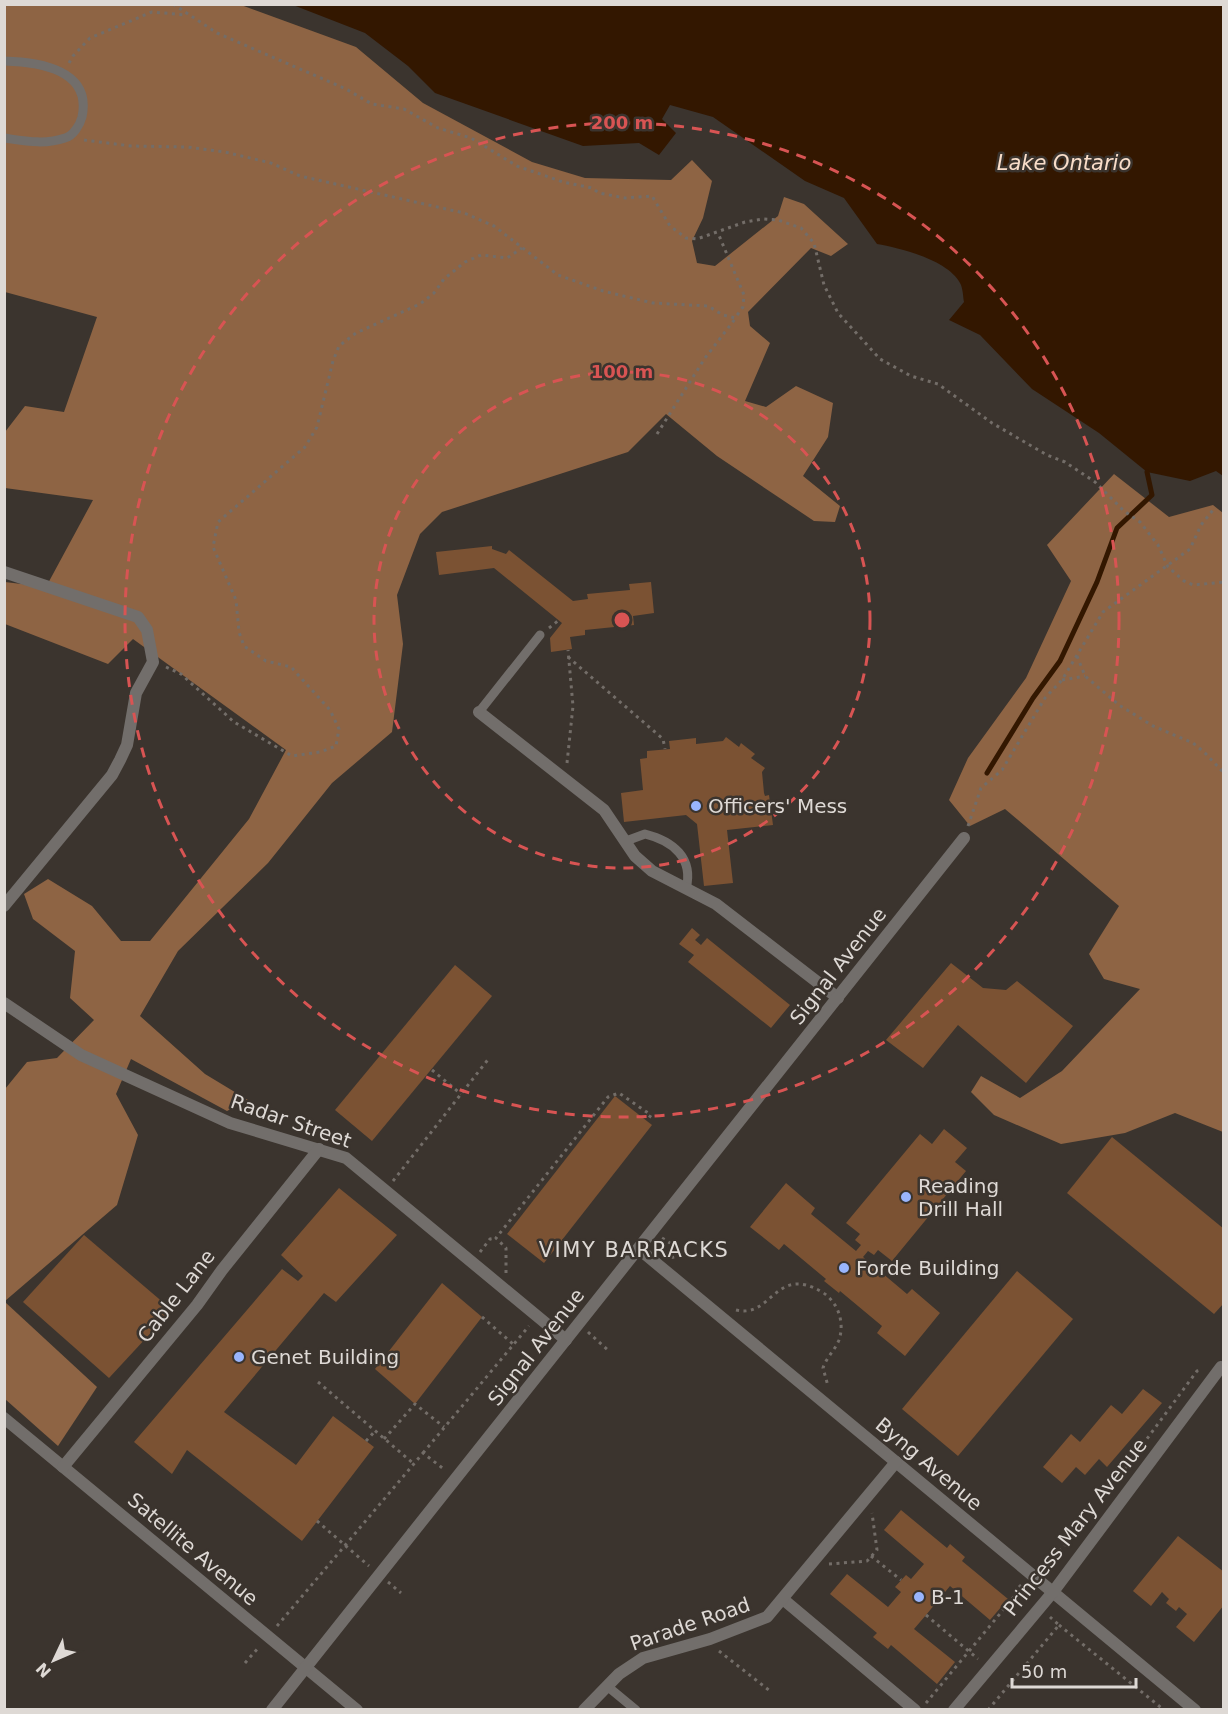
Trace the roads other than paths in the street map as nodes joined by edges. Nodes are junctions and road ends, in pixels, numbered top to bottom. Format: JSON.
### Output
{"nodes":[{"id":1,"x":4,"y":61,"type":"edge"},
{"id":2,"x":4,"y":138,"type":"edge"},
{"id":3,"x":4,"y":572,"type":"edge"},
{"id":4,"x":540,"y":635,"type":"dead end"},
{"id":5,"x":479,"y":712,"type":"joint"},
{"id":6,"x":964,"y":838,"type":"road end"},
{"id":7,"x":626,"y":841,"type":"junction"},
{"id":8,"x":686,"y":889,"type":"junction"},
{"id":9,"x":4,"y":906,"type":"edge"},
{"id":10,"x":838,"y":998,"type":"junction"},
{"id":11,"x":4,"y":1003,"type":"edge"},
{"id":12,"x":319,"y":1149,"type":"junction"},
{"id":13,"x":639,"y":1249,"type":"junction"},
{"id":14,"x":566,"y":1340,"type":"junction"},
{"id":15,"x":1224,"y":1370,"type":"edge"},
{"id":16,"x":4,"y":1418,"type":"edge"},
{"id":17,"x":896,"y":1462,"type":"junction"},
{"id":18,"x":63,"y":1467,"type":"junction"},
{"id":19,"x":1053,"y":1592,"type":"junction"},
{"id":20,"x":784,"y":1600,"type":"junction"},
{"id":21,"x":306,"y":1667,"type":"junction"},
{"id":22,"x":607,"y":1686,"type":"junction"},
{"id":23,"x":920,"y":1707,"type":"edge"},
{"id":24,"x":272,"y":1710,"type":"edge"},
{"id":25,"x":357,"y":1710,"type":"edge"},
{"id":26,"x":584,"y":1710,"type":"edge"},
{"id":27,"x":636,"y":1710,"type":"edge"},
{"id":28,"x":954,"y":1710,"type":"edge"},
{"id":29,"x":1195,"y":1710,"type":"edge"}],
"edges":[{"from":1,"to":2,"type":"lane"},
{"from":3,"to":9,"type":"street"},
{"from":4,"to":5,"type":"lane"},
{"from":5,"to":7,"type":"street"},
{"from":6,"to":10,"type":"street","name":"Signal Avenue"},
{"from":7,"to":8,"type":"street"},
{"from":7,"to":8,"type":"lane"},
{"from":8,"to":10,"type":"street"},
{"from":10,"to":13,"type":"street","name":"Signal Avenue"},
{"from":11,"to":12,"type":"street","name":"Radar Street"},
{"from":12,"to":14,"type":"street","name":"Radar Street"},
{"from":12,"to":18,"type":"street","name":"Cable Lane"},
{"from":13,"to":14,"type":"street","name":"Signal Avenue"},
{"from":13,"to":17,"type":"street","name":"Byng Avenue"},
{"from":14,"to":21,"type":"street","name":"Signal Avenue"},
{"from":15,"to":19,"type":"street","name":"Princess Mary Avenue"},
{"from":16,"to":18,"type":"street","name":"Satellite Avenue"},
{"from":17,"to":19,"type":"street","name":"Byng Avenue"},
{"from":17,"to":20,"type":"street","name":"Parade Road"},
{"from":18,"to":21,"type":"street","name":"Satellite Avenue"},
{"from":19,"to":28,"type":"street","name":"Princess Mary Avenue"},
{"from":19,"to":29,"type":"street","name":"Byng Avenue"},
{"from":20,"to":22,"type":"street","name":"Parade Road"},
{"from":20,"to":23,"type":"street"},
{"from":21,"to":24,"type":"street","name":"Signal Avenue"},
{"from":21,"to":25,"type":"street","name":"Satellite Avenue"},
{"from":22,"to":26,"type":"street","name":"Parade Road"},
{"from":22,"to":27,"type":"lane"}]}
